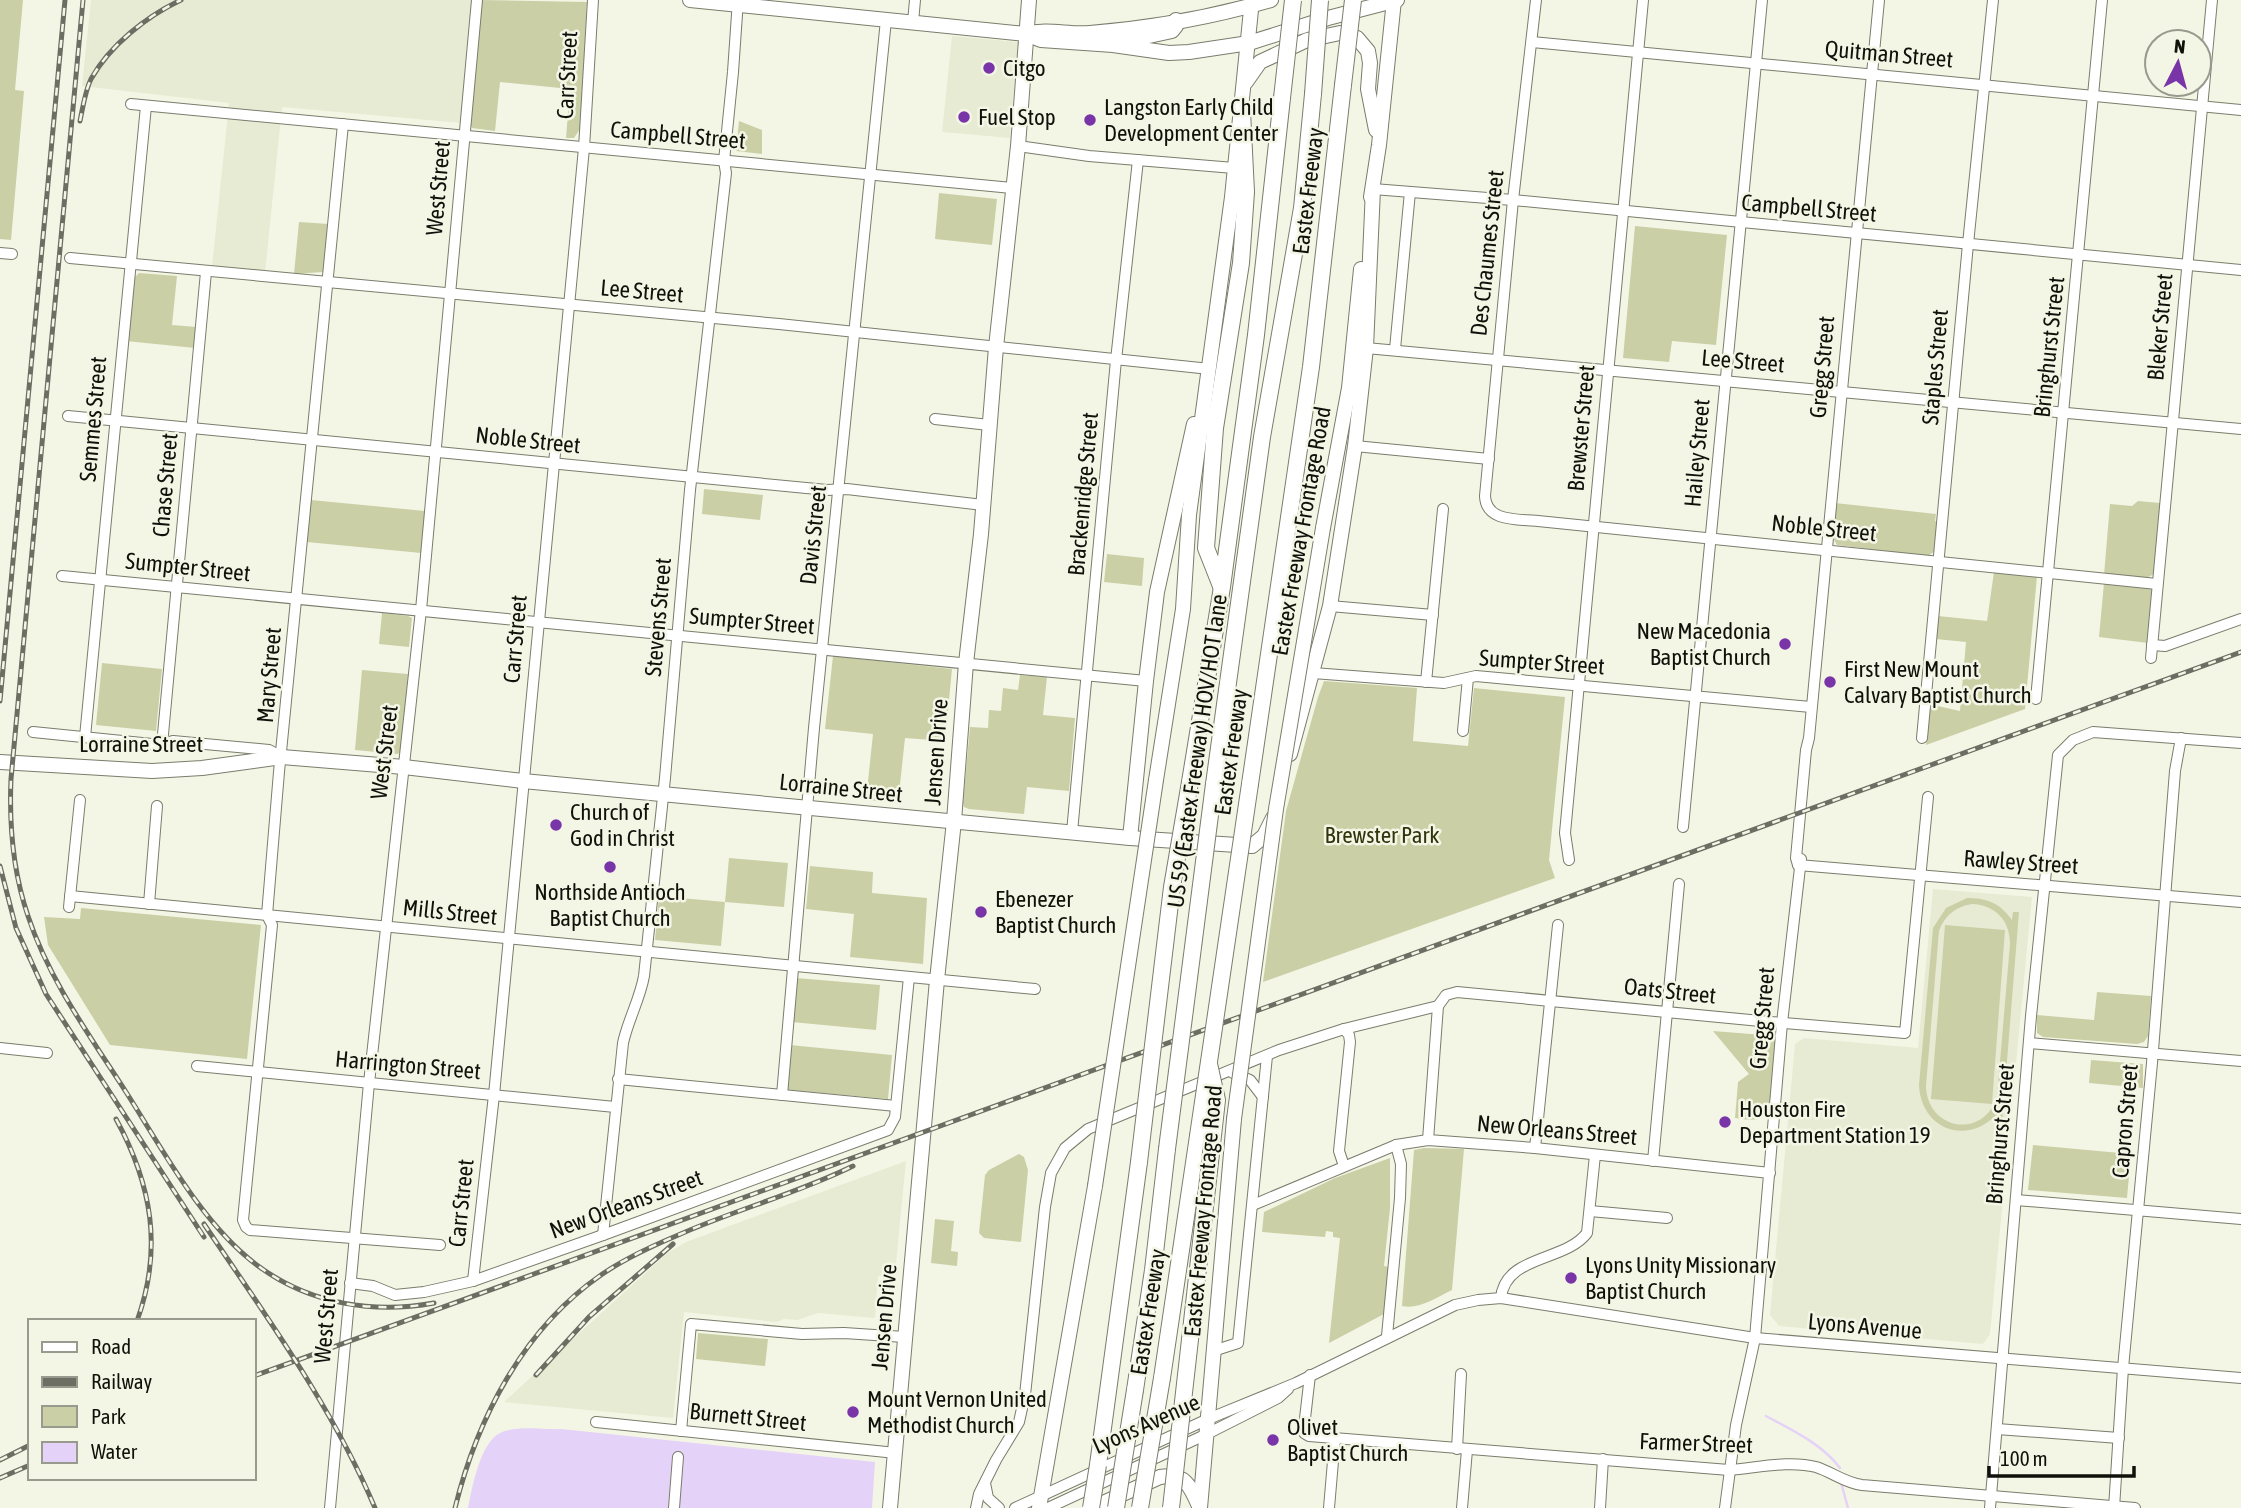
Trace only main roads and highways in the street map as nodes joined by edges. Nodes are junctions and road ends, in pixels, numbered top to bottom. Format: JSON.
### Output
{"nodes":[{"id":1,"x":690,"y":0,"type":"edge"},
{"id":2,"x":1029,"y":0,"type":"edge"},
{"id":3,"x":1271,"y":0,"type":"edge"},
{"id":4,"x":1293,"y":0,"type":"edge"},
{"id":5,"x":1320,"y":0,"type":"edge"},
{"id":6,"x":1353,"y":0,"type":"edge"},
{"id":7,"x":1395,"y":1,"type":"edge"},
{"id":8,"x":738,"y":3,"type":"edge"},
{"id":9,"x":1252,"y":3,"type":"edge"},
{"id":10,"x":1176,"y":20,"type":"junction"},
{"id":11,"x":1026,"y":34,"type":"junction"},
{"id":12,"x":1249,"y":43,"type":"junction"},
{"id":13,"x":1113,"y":45,"type":"junction"},
{"id":14,"x":1244,"y":85,"type":"junction"},
{"id":15,"x":1242,"y":111,"type":"junction"},
{"id":16,"x":1379,"y":145,"type":"junction"},
{"id":17,"x":1373,"y":190,"type":"junction"},
{"id":18,"x":1210,"y":369,"type":"junction"},
{"id":19,"x":1222,"y":587,"type":"junction"},
{"id":20,"x":0,"y":762,"type":"edge"},
{"id":21,"x":954,"y":821,"type":"junction"},
{"id":22,"x":1130,"y":838,"type":"junction"},
{"id":23,"x":1209,"y":1064,"type":"junction"},
{"id":24,"x":1042,"y":1504,"type":"edge"},
{"id":25,"x":890,"y":1508,"type":"edge"},
{"id":26,"x":1092,"y":1508,"type":"edge"},
{"id":27,"x":1116,"y":1508,"type":"edge"},
{"id":28,"x":1140,"y":1508,"type":"edge"},
{"id":29,"x":1171,"y":1508,"type":"edge"},
{"id":30,"x":1200,"y":1508,"type":"edge"}],
"edges":[{"from":1,"to":8,"type":"main road"},
{"from":2,"to":11,"type":"main road","name":"Jensen Drive"},
{"from":3,"to":9,"type":"main road"},
{"from":4,"to":19,"type":"highway","name":"Eastex Freeway","bridge":true},
{"from":5,"to":27,"type":"highway","name":"US 59 (Eastex Freeway) HOV/HOT lane","bridge":true},
{"from":6,"to":23,"type":"highway","name":"Eastex Freeway","bridge":true},
{"from":7,"to":12,"type":"main road"},
{"from":7,"to":16,"type":"main road","name":"Eastex Freeway Frontage Road"},
{"from":8,"to":11,"type":"main road"},
{"from":9,"to":10,"type":"main road"},
{"from":9,"to":12,"type":"main road"},
{"from":10,"to":11,"type":"main road"},
{"from":10,"to":13,"type":"main road"},
{"from":11,"to":13,"type":"main road"},
{"from":11,"to":21,"type":"main road","name":"Jensen Drive"},
{"from":12,"to":13,"type":"main road"},
{"from":12,"to":14,"type":"main road"},
{"from":14,"to":15,"type":"main road"},
{"from":14,"to":16,"type":"main road"},
{"from":15,"to":18,"type":"main road"},
{"from":15,"to":19,"type":"highway"},
{"from":16,"to":17,"type":"main road","name":"Eastex Freeway Frontage Road"},
{"from":17,"to":22,"type":"main road","name":"Lorraine Street"},
{"from":17,"to":30,"type":"main road","name":"Eastex Freeway Frontage Road","bridge":true},
{"from":18,"to":22,"type":"main road"},
{"from":18,"to":24,"type":"main road","bridge":true},
{"from":19,"to":26,"type":"highway","name":"Eastex Freeway","bridge":true},
{"from":20,"to":21,"type":"main road","name":"Lorraine Street"},
{"from":21,"to":22,"type":"main road","name":"Lorraine Street"},
{"from":21,"to":25,"type":"main road","name":"Jensen Drive"},
{"from":23,"to":28,"type":"highway","name":"Eastex Freeway","bridge":true},
{"from":23,"to":29,"type":"highway","bridge":true},
{"from":26,"to":30,"type":"main road"}]}
